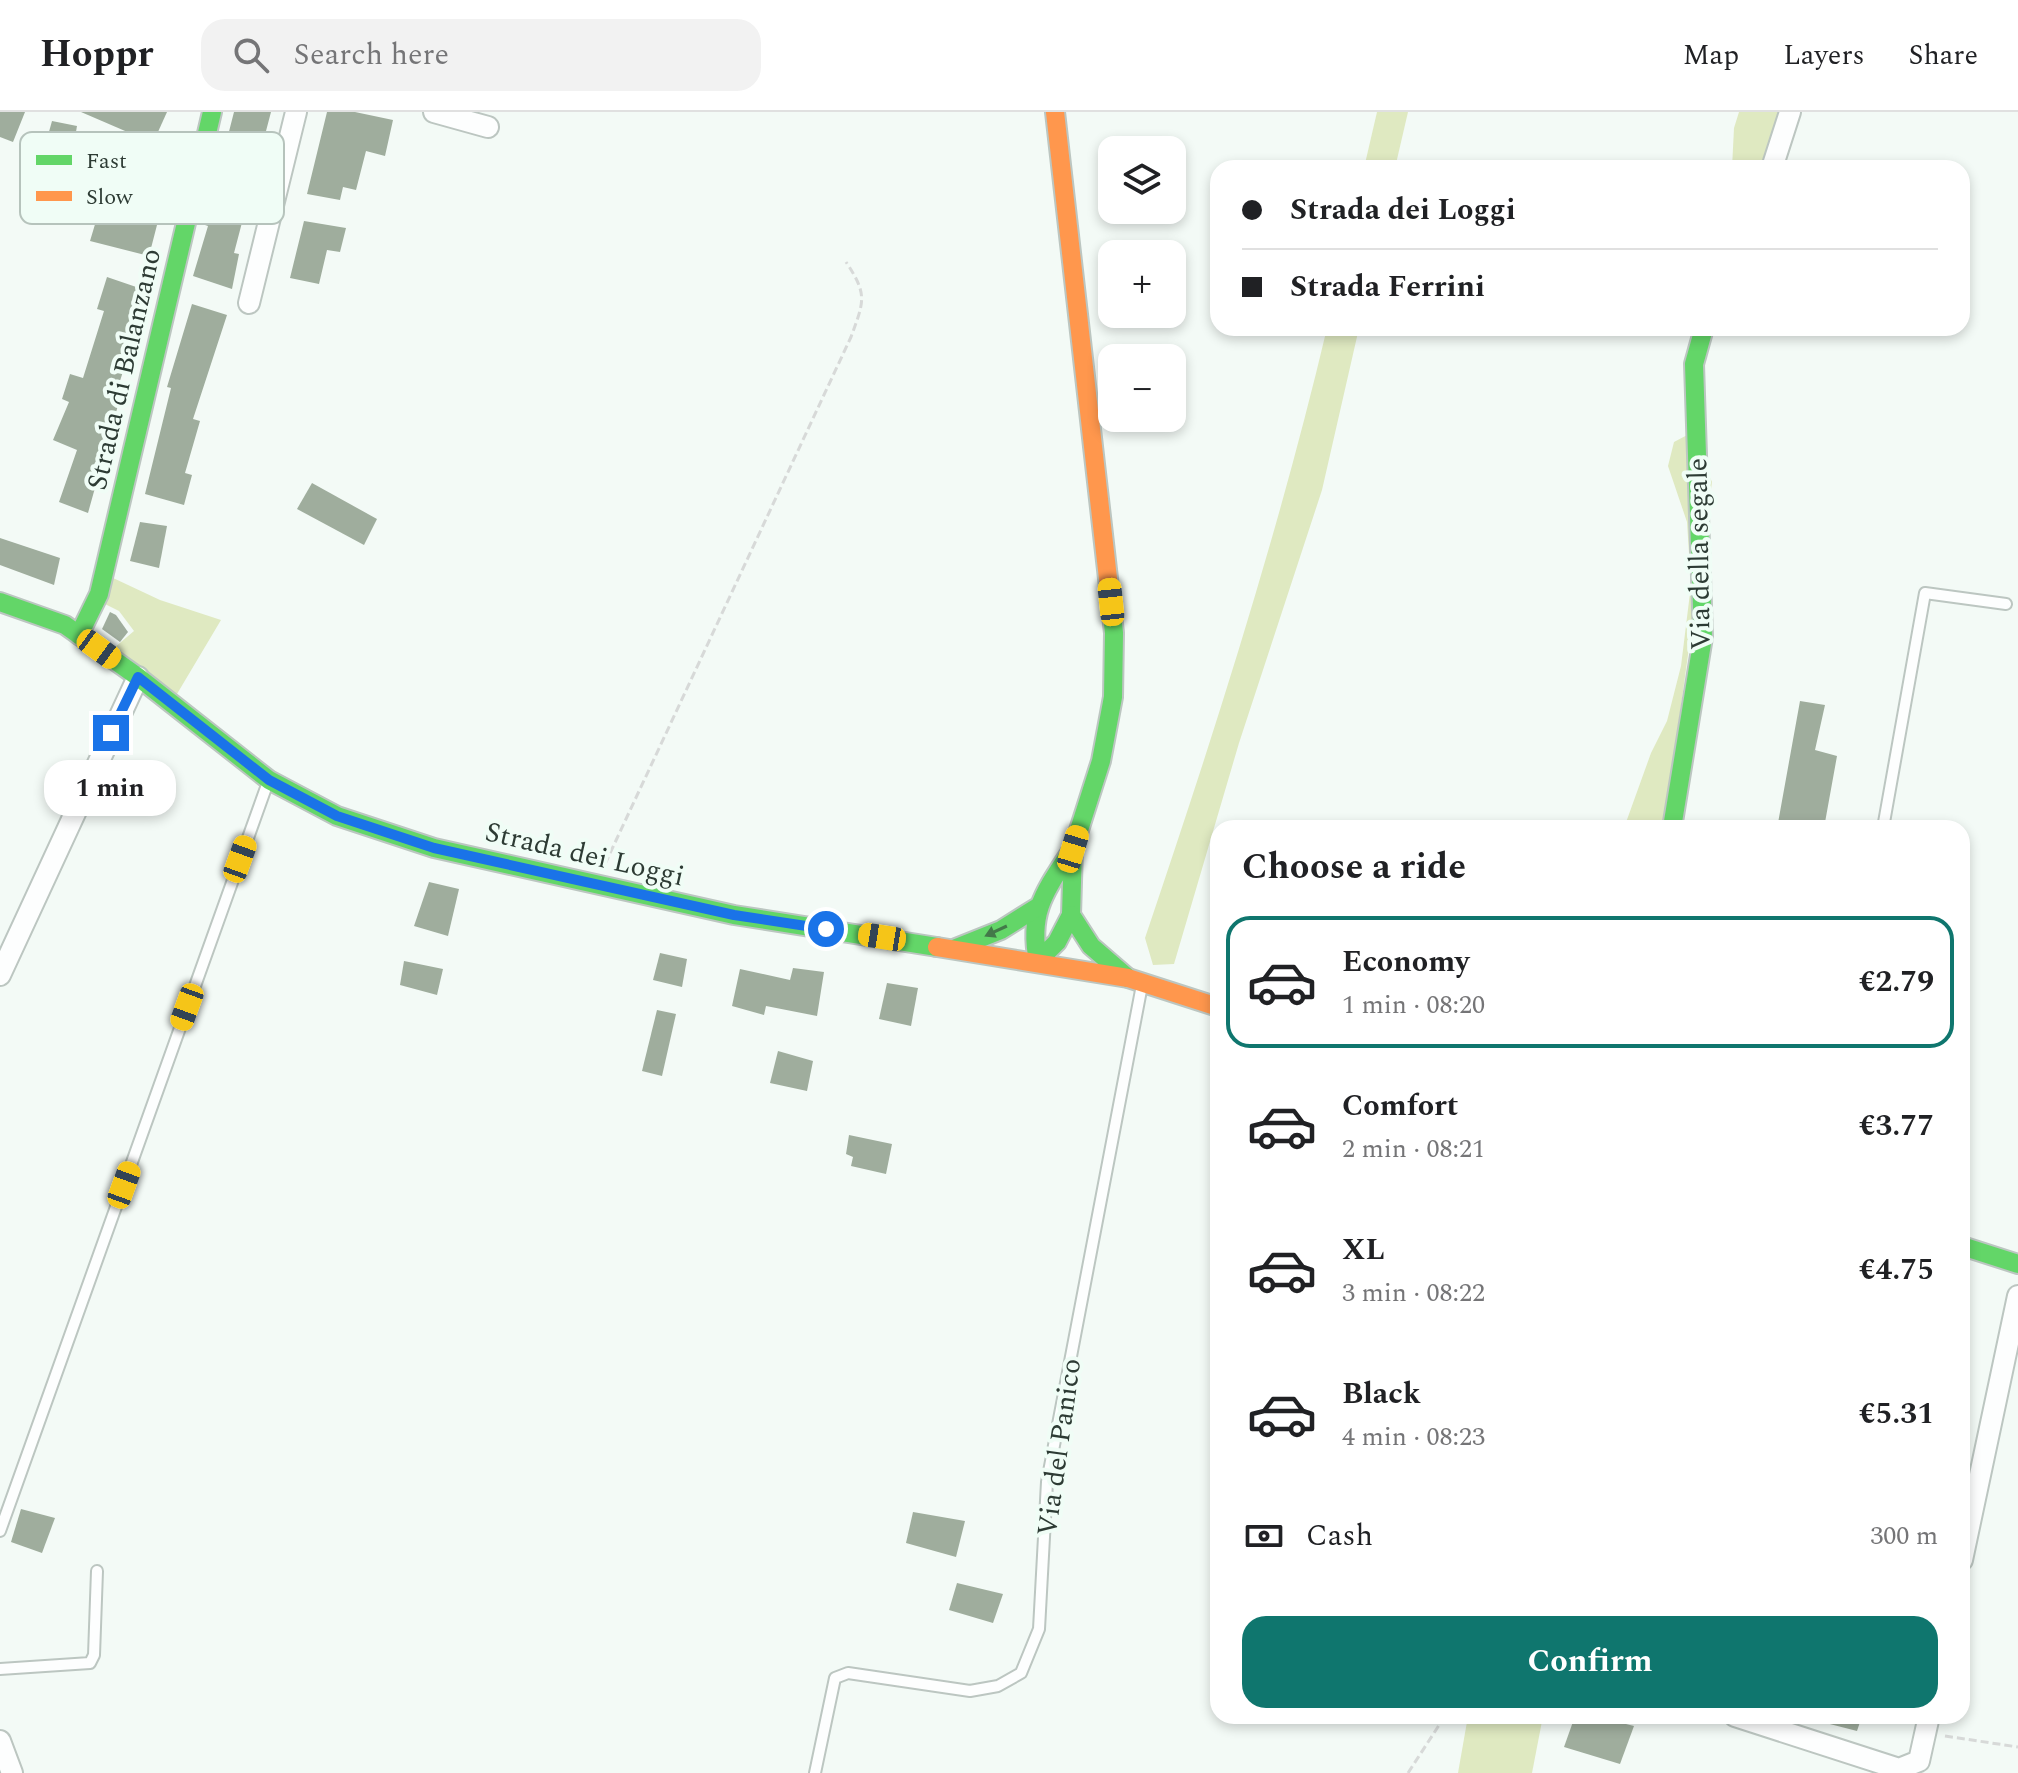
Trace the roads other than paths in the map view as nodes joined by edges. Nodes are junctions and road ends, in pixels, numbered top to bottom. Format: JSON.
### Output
{"nodes":[{"id":1,"x":212,"y":112,"type":"edge"},
{"id":2,"x":296,"y":112,"type":"edge"},
{"id":3,"x":434,"y":112,"type":"edge"},
{"id":4,"x":1055,"y":112,"type":"edge"},
{"id":5,"x":1790,"y":112,"type":"edge"},
{"id":6,"x":488,"y":127,"type":"dead end"},
{"id":7,"x":207,"y":132,"type":"edge"},
{"id":8,"x":1775,"y":160,"type":"edge"},
{"id":9,"x":284,"y":161,"type":"edge"},
{"id":10,"x":186,"y":224,"type":"edge"},
{"id":11,"x":268,"y":224,"type":"edge"},
{"id":12,"x":249,"y":303,"type":"dead end"},
{"id":13,"x":1702,"y":336,"type":"edge"},
{"id":14,"x":0,"y":602,"type":"edge"},
{"id":15,"x":2006,"y":604,"type":"dead end"},
{"id":16,"x":79,"y":635,"type":"junction"},
{"id":17,"x":138,"y":677,"type":"junction"},
{"id":18,"x":269,"y":780,"type":"junction"},
{"id":19,"x":1673,"y":820,"type":"edge"},
{"id":20,"x":1884,"y":820,"type":"edge"},
{"id":21,"x":1073,"y":849,"type":"junction"},
{"id":22,"x":1036,"y":908,"type":"junction"},
{"id":23,"x":1071,"y":915,"type":"junction"},
{"id":24,"x":954,"y":949,"type":"junction"},
{"id":25,"x":1038,"y":961,"type":"junction"},
{"id":26,"x":0,"y":975,"type":"edge"},
{"id":27,"x":1135,"y":980,"type":"junction"},
{"id":28,"x":1210,"y":1004,"type":"edge"},
{"id":29,"x":1970,"y":1249,"type":"edge"},
{"id":30,"x":2018,"y":1264,"type":"edge"},
{"id":31,"x":2018,"y":1296,"type":"edge"},
{"id":32,"x":1970,"y":1522,"type":"edge"},
{"id":33,"x":0,"y":1531,"type":"edge"},
{"id":34,"x":97,"y":1571,"type":"dead end"},
{"id":35,"x":0,"y":1669,"type":"edge"},
{"id":36,"x":1760,"y":1724,"type":"edge"},
{"id":37,"x":1927,"y":1724,"type":"edge"},
{"id":38,"x":0,"y":1741,"type":"edge"},
{"id":39,"x":12,"y":1773,"type":"edge"},
{"id":40,"x":815,"y":1773,"type":"edge"}],
"edges":[{"from":1,"to":7,"type":"street","name":"Strada di Balanzano"},
{"from":2,"to":9,"type":"street"},
{"from":3,"to":6,"type":"street"},
{"from":4,"to":21,"type":"street"},
{"from":5,"to":8,"type":"street"},
{"from":10,"to":16,"type":"street","name":"Strada di Balanzano"},
{"from":11,"to":12,"type":"street"},
{"from":13,"to":19,"type":"street","name":"Via della segale"},
{"from":14,"to":16,"type":"street","name":"Strada dei Loggi"},
{"from":15,"to":20,"type":"lane"},
{"from":16,"to":17,"type":"street","name":"Strada dei Loggi"},
{"from":17,"to":18,"type":"street","name":"Strada dei Loggi"},
{"from":17,"to":26,"type":"street"},
{"from":18,"to":24,"type":"street","name":"Strada dei Loggi"},
{"from":18,"to":33,"type":"lane"},
{"from":21,"to":22,"type":"street"},
{"from":21,"to":23,"type":"street"},
{"from":22,"to":24,"type":"street","one_way":true},
{"from":22,"to":25,"type":"street"},
{"from":23,"to":25,"type":"street"},
{"from":23,"to":27,"type":"street"},
{"from":24,"to":25,"type":"street","name":"Strada dei Loggi"},
{"from":25,"to":27,"type":"street","name":"Strada dei Loggi"},
{"from":27,"to":28,"type":"street","name":"Strada dei Loggi"},
{"from":27,"to":40,"type":"lane","name":"Via del Panico"},
{"from":29,"to":30,"type":"street"},
{"from":31,"to":32,"type":"street"},
{"from":34,"to":35,"type":"lane"},
{"from":36,"to":37,"type":"street"},
{"from":38,"to":39,"type":"street"}]}
